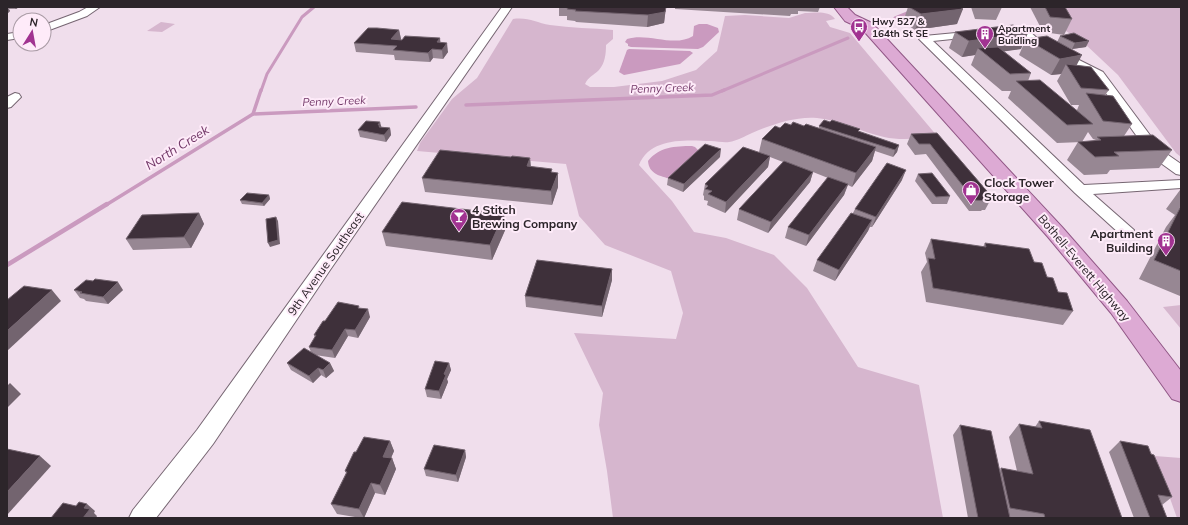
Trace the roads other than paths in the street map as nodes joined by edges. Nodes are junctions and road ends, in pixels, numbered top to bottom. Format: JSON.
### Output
{"nodes":[{"id":1,"x":95,"y":7,"type":"edge"},
{"id":2,"x":507,"y":7,"type":"edge"},
{"id":3,"x":840,"y":7,"type":"edge"},
{"id":4,"x":863,"y":17,"type":"edge"},
{"id":5,"x":52,"y":26,"type":"edge"},
{"id":6,"x":1181,"y":170,"type":"edge"},
{"id":7,"x":1181,"y":184,"type":"edge"},
{"id":8,"x":1080,"y":190,"type":"junction"},
{"id":9,"x":1126,"y":230,"type":"dead end"},
{"id":10,"x":1181,"y":391,"type":"edge"},
{"id":11,"x":141,"y":518,"type":"edge"}],
"edges":[{"from":1,"to":5,"type":"street"},
{"from":2,"to":11,"type":"street","name":"9th Avenue Southeast"},
{"from":3,"to":4,"type":"main road","name":"Bothell-Everett Highway"},
{"from":4,"to":10,"type":"main road","name":"Bothell-Everett Highway"},
{"from":6,"to":8,"type":"street"},
{"from":7,"to":8,"type":"street"},
{"from":8,"to":9,"type":"street"}]}
